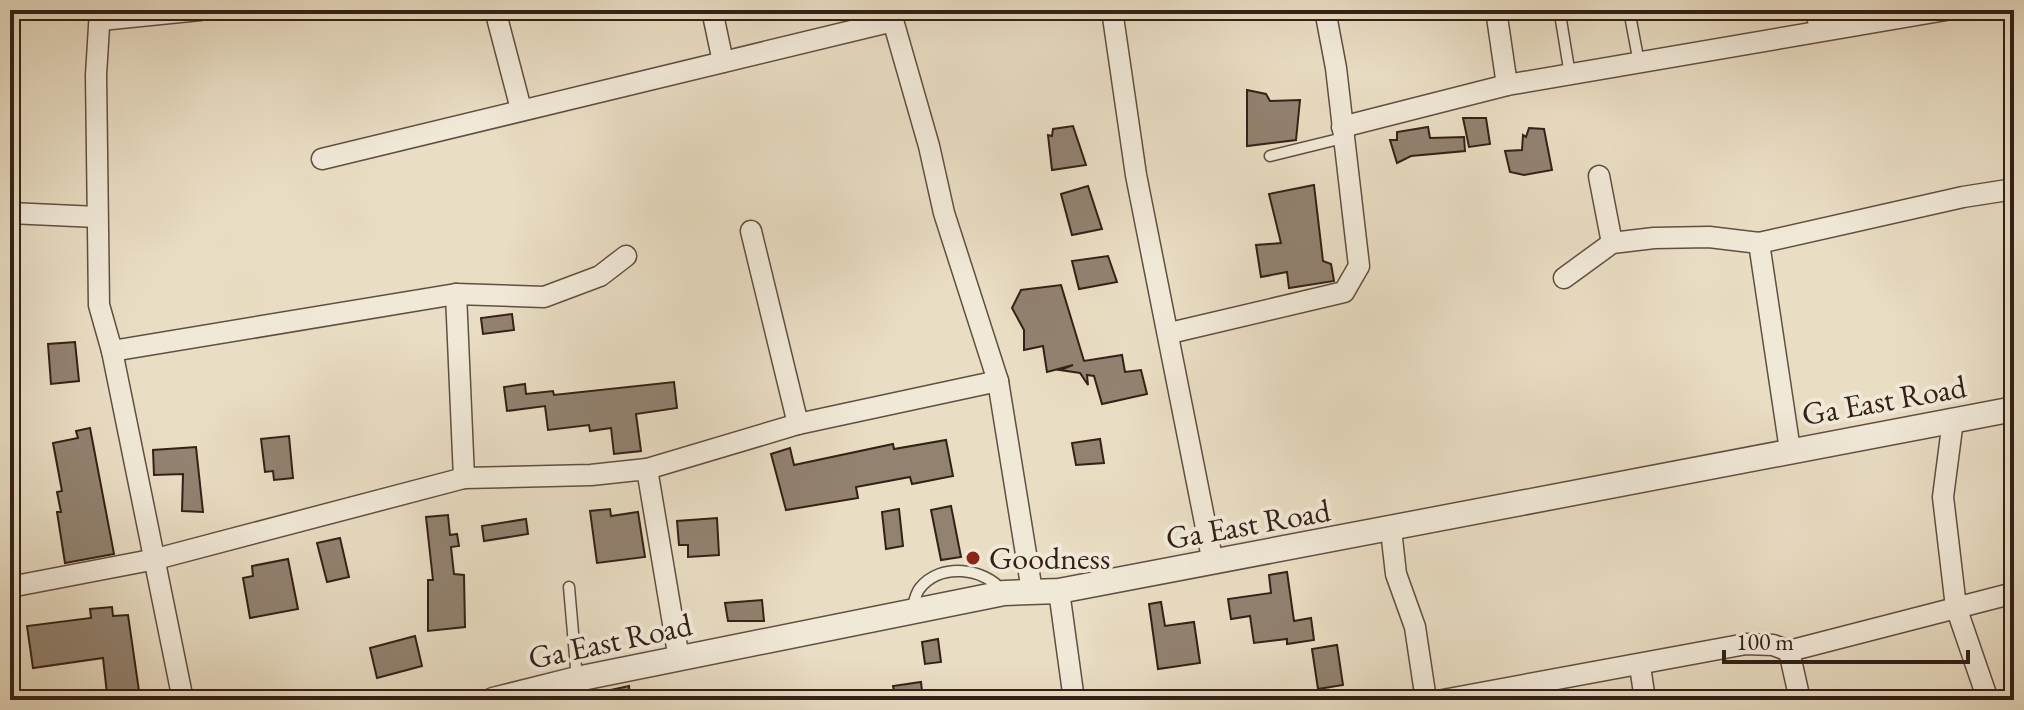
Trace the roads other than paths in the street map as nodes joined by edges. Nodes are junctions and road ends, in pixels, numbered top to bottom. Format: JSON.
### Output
{"nodes":[{"id":1,"x":200,"y":10,"type":"edge"},
{"id":2,"x":495,"y":10,"type":"edge"},
{"id":3,"x":712,"y":10,"type":"edge"},
{"id":4,"x":1112,"y":10,"type":"edge"},
{"id":5,"x":1325,"y":10,"type":"edge"},
{"id":6,"x":1496,"y":10,"type":"edge"},
{"id":7,"x":1629,"y":10,"type":"edge"},
{"id":8,"x":1946,"y":10,"type":"edge"},
{"id":9,"x":101,"y":15,"type":"edge"},
{"id":10,"x":891,"y":16,"type":"edge"},
{"id":11,"x":1561,"y":20,"type":"dead end"},
{"id":12,"x":1818,"y":20,"type":"edge"},
{"id":13,"x":723,"y":62,"type":"junction"},
{"id":14,"x":1639,"y":65,"type":"junction"},
{"id":15,"x":1570,"y":75,"type":"junction"},
{"id":16,"x":1507,"y":85,"type":"junction"},
{"id":17,"x":521,"y":109,"type":"junction"},
{"id":18,"x":1342,"y":133,"type":"junction"},
{"id":19,"x":1270,"y":156,"type":"dead end"},
{"id":20,"x":322,"y":159,"type":"dead end"},
{"id":21,"x":1599,"y":176,"type":"dead end"},
{"id":22,"x":2014,"y":189,"type":"edge"},
{"id":23,"x":10,"y":213,"type":"edge"},
{"id":24,"x":97,"y":217,"type":"junction"},
{"id":25,"x":751,"y":231,"type":"dead end"},
{"id":26,"x":1612,"y":243,"type":"junction"},
{"id":27,"x":1759,"y":243,"type":"junction"},
{"id":28,"x":626,"y":256,"type":"dead end"},
{"id":29,"x":1564,"y":278,"type":"dead end"},
{"id":30,"x":456,"y":294,"type":"junction"},
{"id":31,"x":1170,"y":333,"type":"junction"},
{"id":32,"x":112,"y":351,"type":"junction"},
{"id":33,"x":998,"y":381,"type":"junction"},
{"id":34,"x":2014,"y":409,"type":"edge"},
{"id":35,"x":1953,"y":420,"type":"junction"},
{"id":36,"x":798,"y":424,"type":"junction"},
{"id":37,"x":1790,"y":450,"type":"junction"},
{"id":38,"x":647,"y":469,"type":"junction"},
{"id":39,"x":464,"y":478,"type":"junction"},
{"id":40,"x":1391,"y":530,"type":"junction"},
{"id":41,"x":156,"y":559,"type":"junction"},
{"id":42,"x":1213,"y":563,"type":"junction"},
{"id":43,"x":10,"y":587,"type":"edge"},
{"id":44,"x":569,"y":587,"type":"dead end"},
{"id":45,"x":1032,"y":591,"type":"junction"},
{"id":46,"x":1059,"y":591,"type":"junction"},
{"id":47,"x":2014,"y":593,"type":"edge"},
{"id":48,"x":1956,"y":607,"type":"junction"},
{"id":49,"x":1789,"y":651,"type":"junction"},
{"id":50,"x":679,"y":659,"type":"junction"},
{"id":51,"x":1640,"y":666,"type":"junction"},
{"id":52,"x":577,"y":679,"type":"junction"},
{"id":53,"x":183,"y":700,"type":"edge"},
{"id":54,"x":493,"y":700,"type":"edge"},
{"id":55,"x":1074,"y":700,"type":"edge"},
{"id":56,"x":1426,"y":700,"type":"edge"},
{"id":57,"x":1443,"y":700,"type":"edge"},
{"id":58,"x":1645,"y":700,"type":"edge"},
{"id":59,"x":1800,"y":700,"type":"edge"},
{"id":60,"x":1988,"y":700,"type":"edge"}],
"edges":[{"from":1,"to":9,"type":"street"},
{"from":2,"to":17,"type":"street"},
{"from":3,"to":13,"type":"street"},
{"from":4,"to":31,"type":"street"},
{"from":5,"to":18,"type":"street"},
{"from":6,"to":16,"type":"street"},
{"from":7,"to":14,"type":"lane"},
{"from":8,"to":12,"type":"street"},
{"from":9,"to":24,"type":"street"},
{"from":10,"to":13,"type":"street"},
{"from":10,"to":33,"type":"street"},
{"from":11,"to":15,"type":"lane"},
{"from":12,"to":14,"type":"street"},
{"from":13,"to":17,"type":"street"},
{"from":14,"to":15,"type":"street"},
{"from":15,"to":16,"type":"street"},
{"from":16,"to":18,"type":"street"},
{"from":17,"to":20,"type":"street"},
{"from":18,"to":19,"type":"lane"},
{"from":18,"to":31,"type":"street"},
{"from":21,"to":26,"type":"street"},
{"from":22,"to":27,"type":"street"},
{"from":23,"to":24,"type":"street"},
{"from":24,"to":32,"type":"street"},
{"from":25,"to":36,"type":"street"},
{"from":26,"to":27,"type":"street"},
{"from":26,"to":29,"type":"street"},
{"from":27,"to":37,"type":"street"},
{"from":28,"to":30,"type":"street"},
{"from":30,"to":32,"type":"street"},
{"from":30,"to":39,"type":"street"},
{"from":31,"to":42,"type":"street"},
{"from":32,"to":41,"type":"street"},
{"from":33,"to":36,"type":"street"},
{"from":33,"to":45,"type":"street"},
{"from":34,"to":35,"type":"street","name":"Ga East Road"},
{"from":35,"to":37,"type":"street","name":"Ga East Road"},
{"from":35,"to":48,"type":"street"},
{"from":36,"to":38,"type":"street"},
{"from":37,"to":40,"type":"street","name":"Ga East Road"},
{"from":38,"to":39,"type":"street"},
{"from":38,"to":50,"type":"street"},
{"from":39,"to":41,"type":"street"},
{"from":40,"to":42,"type":"street","name":"Ga East Road"},
{"from":40,"to":56,"type":"street"},
{"from":41,"to":43,"type":"street"},
{"from":41,"to":53,"type":"street"},
{"from":42,"to":46,"type":"street","name":"Ga East Road"},
{"from":44,"to":52,"type":"lane"},
{"from":45,"to":46,"type":"street","name":"Ga East Road"},
{"from":45,"to":50,"type":"street","name":"Ga East Road"},
{"from":46,"to":55,"type":"street"},
{"from":47,"to":48,"type":"street"},
{"from":48,"to":49,"type":"street"},
{"from":48,"to":60,"type":"street"},
{"from":49,"to":51,"type":"street"},
{"from":49,"to":59,"type":"street"},
{"from":50,"to":52,"type":"street","name":"Ga East Road"},
{"from":51,"to":57,"type":"street"},
{"from":51,"to":58,"type":"street"},
{"from":52,"to":54,"type":"street","name":"Ga East Road"}]}
